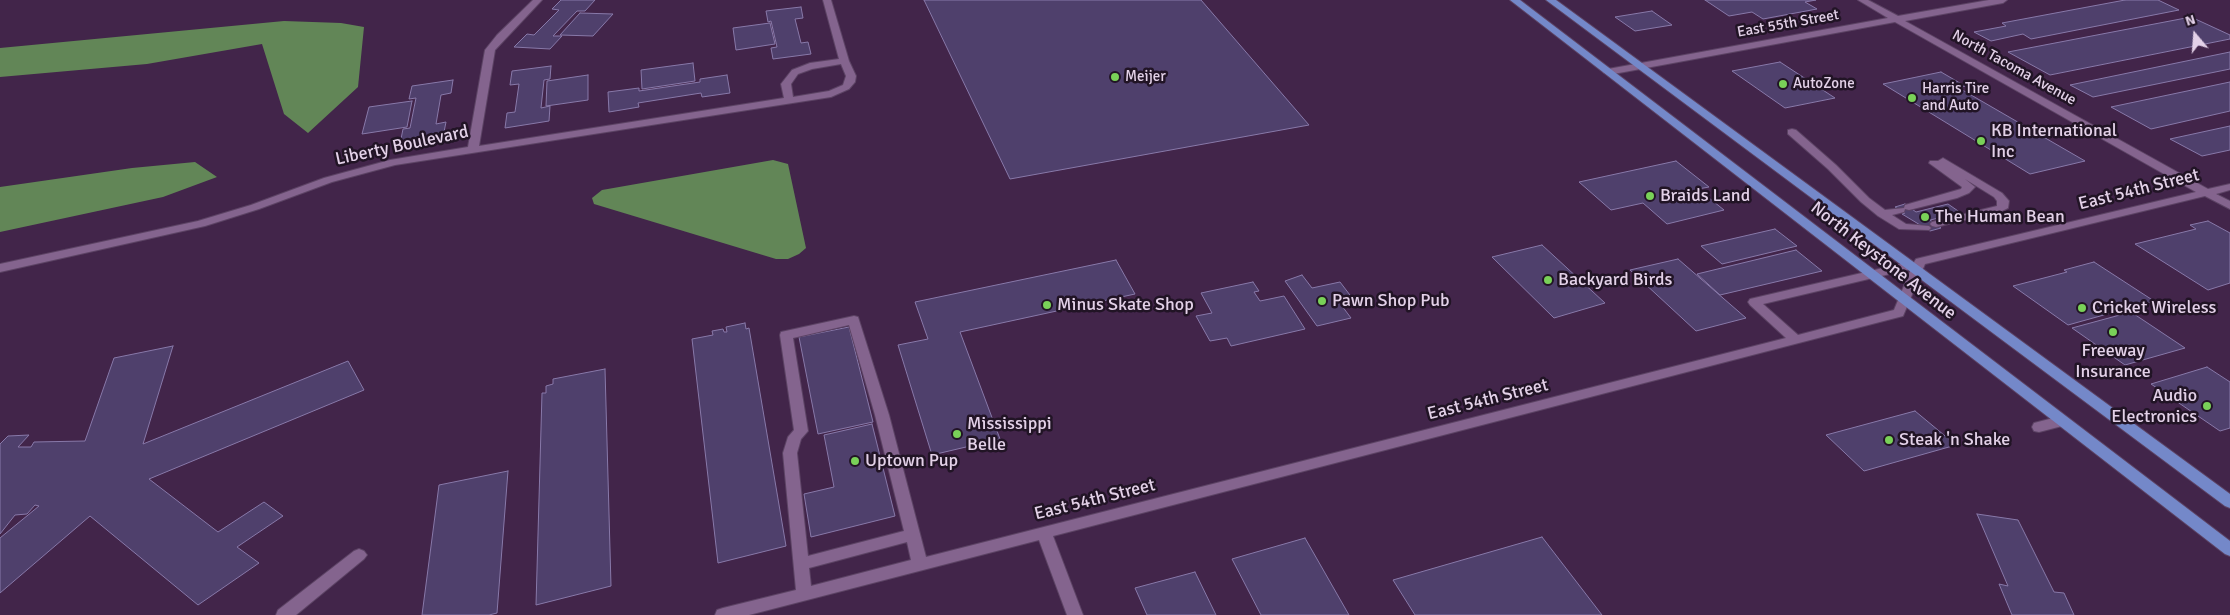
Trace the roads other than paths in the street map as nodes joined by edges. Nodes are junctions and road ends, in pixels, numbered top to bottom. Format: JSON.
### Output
{"nodes":[{"id":1,"x":538,"y":0,"type":"edge"},
{"id":2,"x":827,"y":0,"type":"edge"},
{"id":3,"x":1514,"y":0,"type":"edge"},
{"id":4,"x":1550,"y":0,"type":"edge"},
{"id":5,"x":1862,"y":0,"type":"edge"},
{"id":6,"x":2004,"y":0,"type":"edge"},
{"id":7,"x":1897,"y":19,"type":"junction"},
{"id":8,"x":844,"y":61,"type":"junction"},
{"id":9,"x":1640,"y":66,"type":"junction"},
{"id":10,"x":1608,"y":72,"type":"junction"},
{"id":11,"x":789,"y":100,"type":"junction"},
{"id":12,"x":1792,"y":132,"type":"dead end"},
{"id":13,"x":473,"y":149,"type":"junction"},
{"id":14,"x":2230,"y":187,"type":"edge"},
{"id":15,"x":2206,"y":193,"type":"junction"},
{"id":16,"x":2230,"y":206,"type":"edge"},
{"id":17,"x":1882,"y":214,"type":"junction"},
{"id":18,"x":0,"y":268,"type":"edge"},
{"id":19,"x":1913,"y":269,"type":"junction"},
{"id":20,"x":1872,"y":276,"type":"junction"},
{"id":21,"x":1904,"y":301,"type":"junction"},
{"id":22,"x":1796,"y":340,"type":"junction"},
{"id":23,"x":2061,"y":421,"type":"junction"},
{"id":24,"x":2039,"y":427,"type":"dead end"},
{"id":25,"x":2230,"y":502,"type":"edge"},
{"id":26,"x":1044,"y":532,"type":"junction"},
{"id":27,"x":912,"y":534,"type":"junction"},
{"id":28,"x":2230,"y":550,"type":"edge"},
{"id":29,"x":359,"y":555,"type":"dead end"},
{"id":30,"x":801,"y":564,"type":"junction"},
{"id":31,"x":920,"y":564,"type":"junction"},
{"id":32,"x":804,"y":594,"type":"junction"},
{"id":33,"x":284,"y":615,"type":"edge"},
{"id":34,"x":723,"y":615,"type":"edge"},
{"id":35,"x":1075,"y":615,"type":"edge"}],
"edges":[{"from":1,"to":13,"type":"street"},
{"from":2,"to":8,"type":"street","name":"Liberty Boulevard"},
{"from":3,"to":10,"type":"main road","name":"North Keystone Avenue"},
{"from":4,"to":9,"type":"main road","name":"North Keystone Avenue"},
{"from":5,"to":7,"type":"street","name":"North Tacoma Avenue"},
{"from":6,"to":7,"type":"street","name":"East 55th Street"},
{"from":7,"to":9,"type":"street","name":"East 55th Street"},
{"from":7,"to":15,"type":"street","name":"North Tacoma Avenue"},
{"from":8,"to":11,"type":"street"},
{"from":8,"to":11,"type":"street","name":"Liberty Boulevard"},
{"from":9,"to":10,"type":"street","name":"East 55th Street"},
{"from":9,"to":19,"type":"main road","name":"North Keystone Avenue"},
{"from":10,"to":20,"type":"main road","name":"North Keystone Avenue"},
{"from":11,"to":13,"type":"street","name":"Liberty Boulevard"},
{"from":12,"to":17,"type":"street"},
{"from":13,"to":18,"type":"street","name":"Liberty Boulevard"},
{"from":14,"to":15,"type":"street","name":"East 54th Street"},
{"from":15,"to":16,"type":"street","name":"North Tacoma Avenue"},
{"from":15,"to":19,"type":"street","name":"East 54th Street"},
{"from":17,"to":17,"type":"street"},
{"from":19,"to":20,"type":"street"},
{"from":19,"to":21,"type":"street","name":"East 54th Street"},
{"from":19,"to":25,"type":"main road","name":"North Keystone Avenue"},
{"from":20,"to":21,"type":"main road","name":"North Keystone Avenue"},
{"from":20,"to":22,"type":"street"},
{"from":21,"to":22,"type":"street","name":"East 54th Street"},
{"from":21,"to":23,"type":"main road","name":"North Keystone Avenue"},
{"from":22,"to":26,"type":"street","name":"East 54th Street"},
{"from":23,"to":24,"type":"street"},
{"from":23,"to":28,"type":"main road","name":"North Keystone Avenue"},
{"from":26,"to":31,"type":"street","name":"East 54th Street"},
{"from":26,"to":35,"type":"street"},
{"from":27,"to":30,"type":"street"},
{"from":27,"to":30,"type":"street"},
{"from":27,"to":31,"type":"street"},
{"from":29,"to":33,"type":"street"},
{"from":30,"to":32,"type":"street"},
{"from":31,"to":32,"type":"street","name":"East 54th Street"},
{"from":32,"to":34,"type":"street","name":"East 54th Street"}]}
